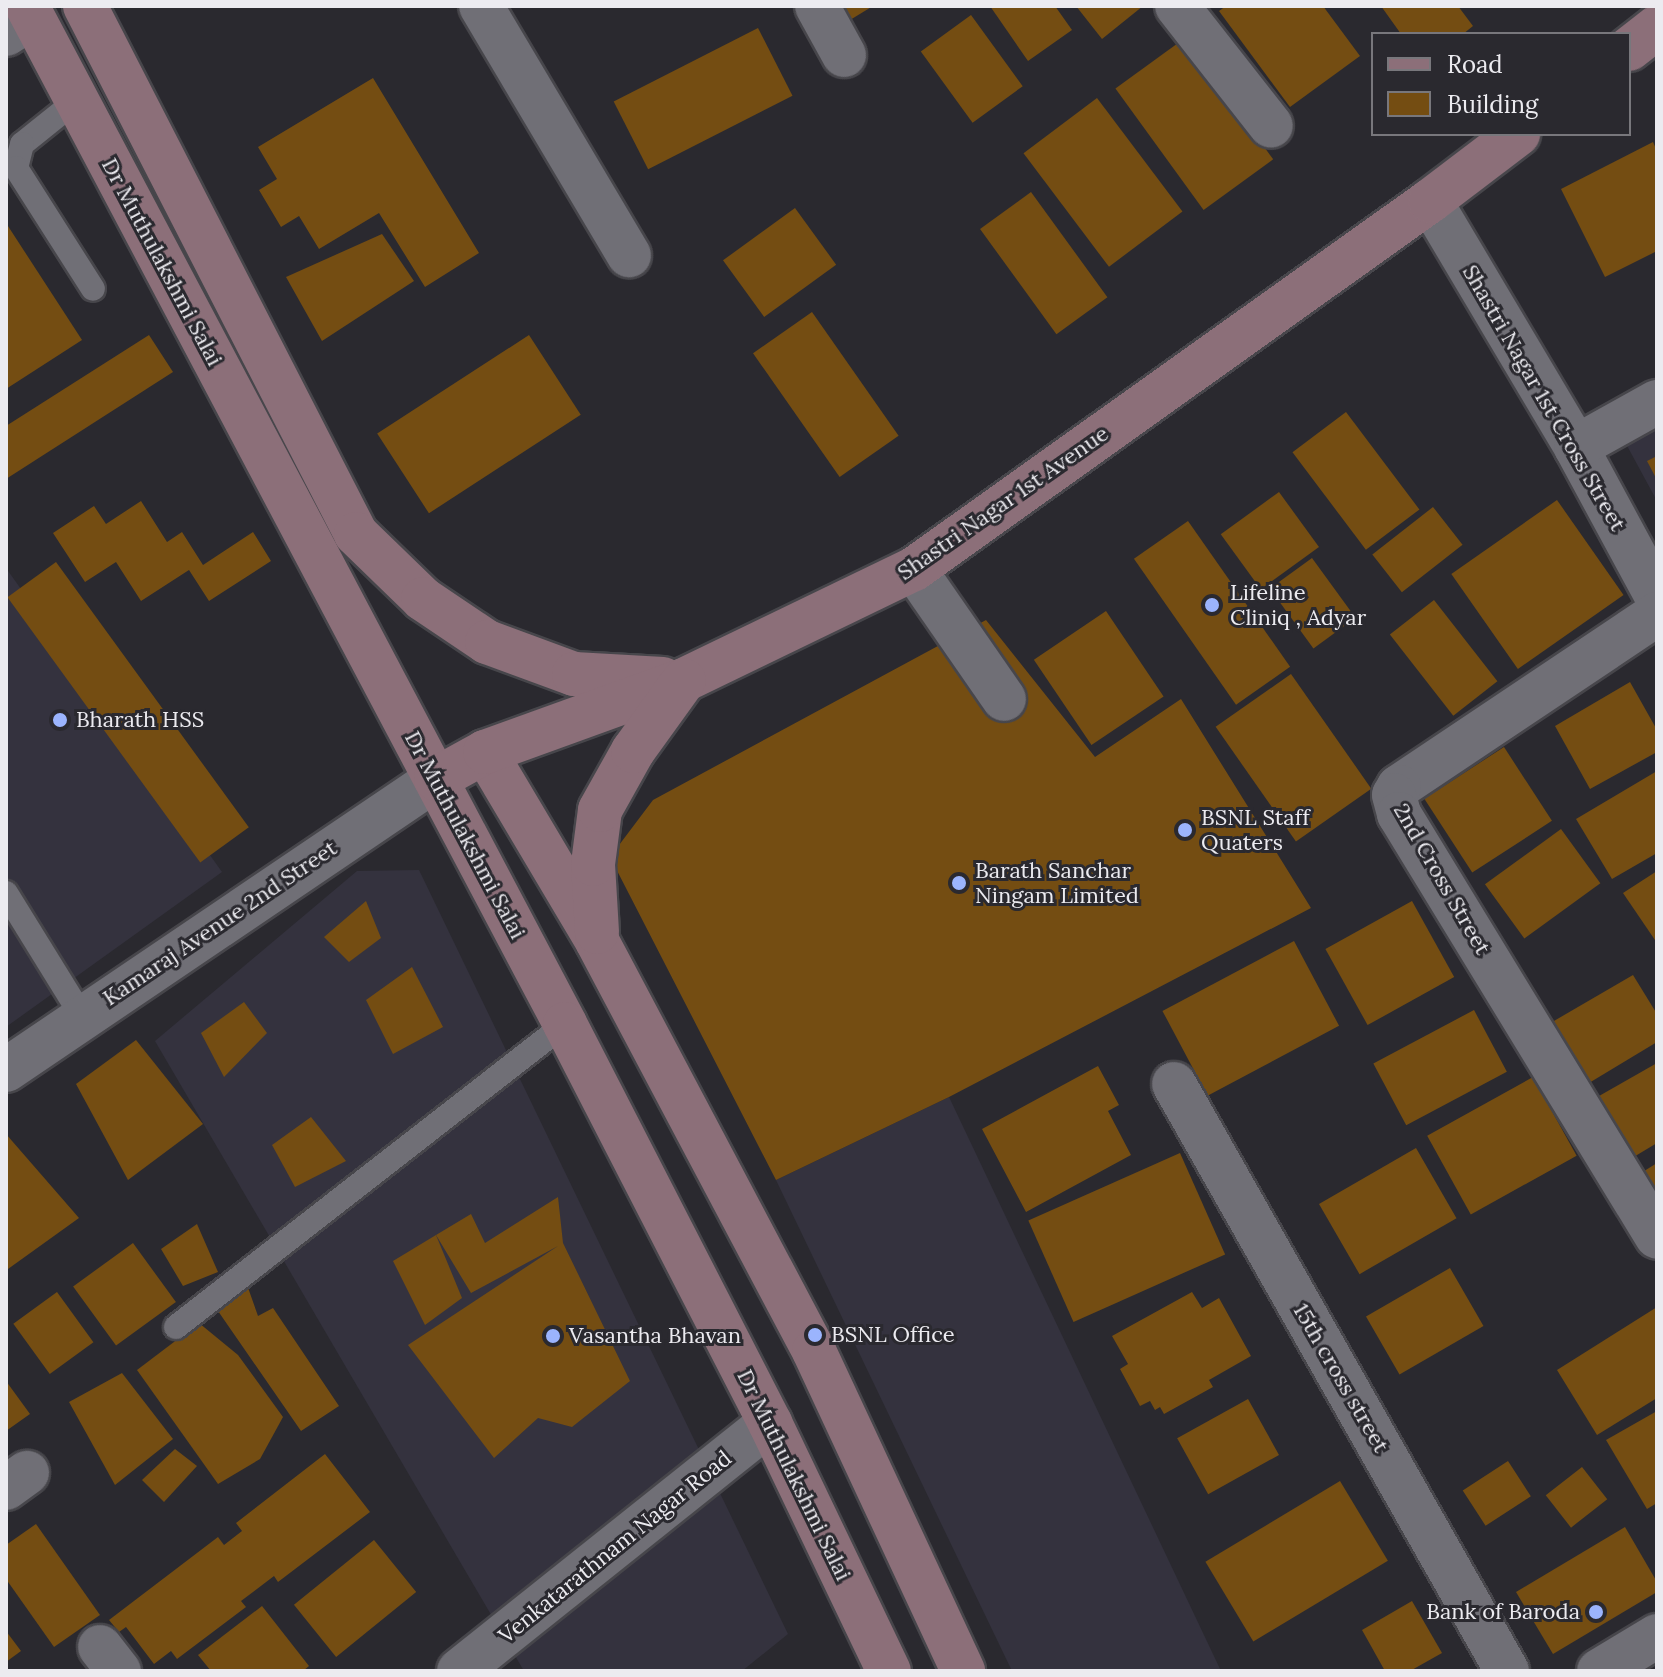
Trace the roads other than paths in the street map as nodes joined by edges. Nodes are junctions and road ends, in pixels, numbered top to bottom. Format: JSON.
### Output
{"nodes":[{"id":1,"x":85,"y":6,"type":"edge"},
{"id":2,"x":481,"y":6,"type":"edge"},
{"id":3,"x":817,"y":6,"type":"edge"},
{"id":4,"x":1177,"y":6,"type":"edge"},
{"id":5,"x":22,"y":19,"type":"edge"},
{"id":6,"x":1657,"y":27,"type":"edge"},
{"id":7,"x":1631,"y":47,"type":"edge"},
{"id":8,"x":844,"y":55,"type":"dead end"},
{"id":9,"x":77,"y":100,"type":"junction"},
{"id":10,"x":1271,"y":126,"type":"dead end"},
{"id":11,"x":1515,"y":136,"type":"edge"},
{"id":12,"x":1430,"y":201,"type":"junction"},
{"id":13,"x":629,"y":255,"type":"dead end"},
{"id":14,"x":93,"y":289,"type":"dead end"},
{"id":15,"x":1657,"y":402,"type":"edge"},
{"id":16,"x":1576,"y":447,"type":"junction"},
{"id":17,"x":914,"y":569,"type":"junction"},
{"id":18,"x":1657,"y":597,"type":"edge"},
{"id":19,"x":1657,"y":614,"type":"edge"},
{"id":20,"x":684,"y":680,"type":"junction"},
{"id":21,"x":1004,"y":699,"type":"dead end"},
{"id":22,"x":485,"y":752,"type":"junction"},
{"id":23,"x":436,"y":779,"type":"junction"},
{"id":24,"x":6,"y":893,"type":"edge"},
{"id":25,"x":597,"y":941,"type":"junction"},
{"id":26,"x":82,"y":1016,"type":"junction"},
{"id":27,"x":565,"y":1024,"type":"junction"},
{"id":28,"x":6,"y":1070,"type":"edge"},
{"id":29,"x":1174,"y":1084,"type":"dead end"},
{"id":30,"x":1657,"y":1237,"type":"edge"},
{"id":31,"x":176,"y":1327,"type":"dead end"},
{"id":32,"x":770,"y":1423,"type":"junction"},
{"id":33,"x":459,"y":1671,"type":"edge"},
{"id":34,"x":889,"y":1671,"type":"edge"},
{"id":35,"x":963,"y":1671,"type":"edge"},
{"id":36,"x":1507,"y":1671,"type":"edge"}],
"edges":[{"from":1,"to":20,"type":"main road"},
{"from":2,"to":13,"type":"street"},
{"from":3,"to":8,"type":"street"},
{"from":4,"to":10,"type":"street"},
{"from":5,"to":9,"type":"main road","name":"Dr Muthulakshmi Salai"},
{"from":6,"to":7,"type":"main road"},
{"from":9,"to":14,"type":"lane"},
{"from":9,"to":23,"type":"main road","name":"Dr Muthulakshmi Salai"},
{"from":11,"to":12,"type":"main road","name":"Shastri Nagar 1st Avenue"},
{"from":12,"to":16,"type":"street","name":"Shastri Nagar 1st Cross Street"},
{"from":12,"to":17,"type":"main road","name":"Shastri Nagar 1st Avenue"},
{"from":15,"to":16,"type":"street"},
{"from":16,"to":18,"type":"street","name":"Shastri Nagar 1st Cross Street"},
{"from":17,"to":20,"type":"main road","name":"Shastri Nagar 1st Avenue"},
{"from":17,"to":21,"type":"street"},
{"from":19,"to":30,"type":"street","name":"2nd Cross Street"},
{"from":20,"to":22,"type":"main road","name":"Shastri Nagar 1st Avenue"},
{"from":20,"to":25,"type":"main road"},
{"from":22,"to":23,"type":"main road","name":"Shastri Nagar 1st Avenue"},
{"from":22,"to":25,"type":"main road"},
{"from":23,"to":26,"type":"street","name":"Kamaraj Avenue 2nd Street"},
{"from":23,"to":27,"type":"main road","name":"Dr Muthulakshmi Salai"},
{"from":24,"to":26,"type":"lane"},
{"from":25,"to":35,"type":"main road"},
{"from":26,"to":28,"type":"street","name":"Kamaraj Avenue 2nd Street"},
{"from":27,"to":31,"type":"lane"},
{"from":27,"to":32,"type":"main road","name":"Dr Muthulakshmi Salai"},
{"from":29,"to":36,"type":"street","name":"15th cross street"},
{"from":32,"to":33,"type":"street","name":"Venkatarathnam Nagar Road"},
{"from":32,"to":34,"type":"main road","name":"Dr Muthulakshmi Salai"}]}
